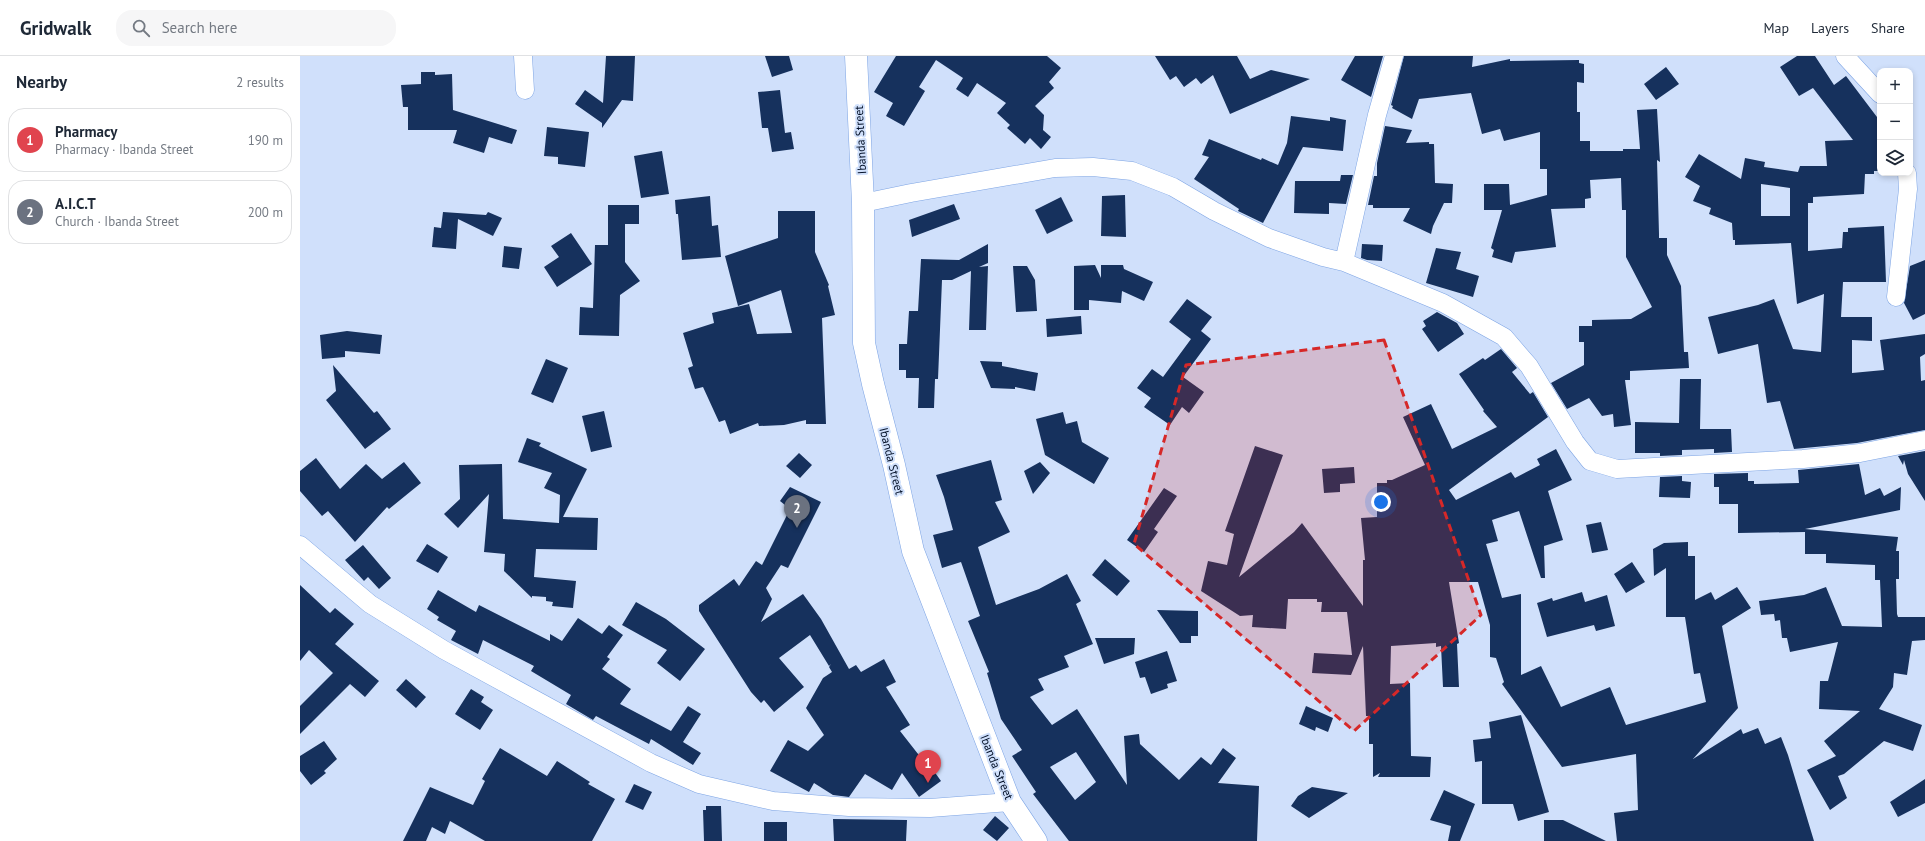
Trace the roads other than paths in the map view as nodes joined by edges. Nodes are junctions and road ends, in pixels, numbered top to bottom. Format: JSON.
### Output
{"nodes":[{"id":1,"x":523,"y":56,"type":"edge"},
{"id":2,"x":856,"y":56,"type":"edge"},
{"id":3,"x":1394,"y":56,"type":"edge"},
{"id":4,"x":1845,"y":56,"type":"edge"},
{"id":5,"x":525,"y":90,"type":"dead end"},
{"id":6,"x":1877,"y":91,"type":"edge"},
{"id":7,"x":1907,"y":176,"type":"edge"},
{"id":8,"x":863,"y":203,"type":"junction"},
{"id":9,"x":1344,"y":262,"type":"junction"},
{"id":10,"x":1896,"y":297,"type":"dead end"},
{"id":11,"x":1925,"y":440,"type":"edge"},
{"id":12,"x":300,"y":545,"type":"edge"},
{"id":13,"x":1010,"y":802,"type":"junction"},
{"id":14,"x":1036,"y":841,"type":"edge"}],
"edges":[{"from":1,"to":5,"type":"street"},
{"from":2,"to":8,"type":"street","name":"Ibanda Street"},
{"from":3,"to":9,"type":"street"},
{"from":4,"to":6,"type":"street"},
{"from":7,"to":10,"type":"street"},
{"from":8,"to":9,"type":"street"},
{"from":8,"to":13,"type":"street","name":"Ibanda Street"},
{"from":9,"to":11,"type":"street"},
{"from":12,"to":13,"type":"street"},
{"from":13,"to":14,"type":"street","name":"Ibanda Street"}]}
